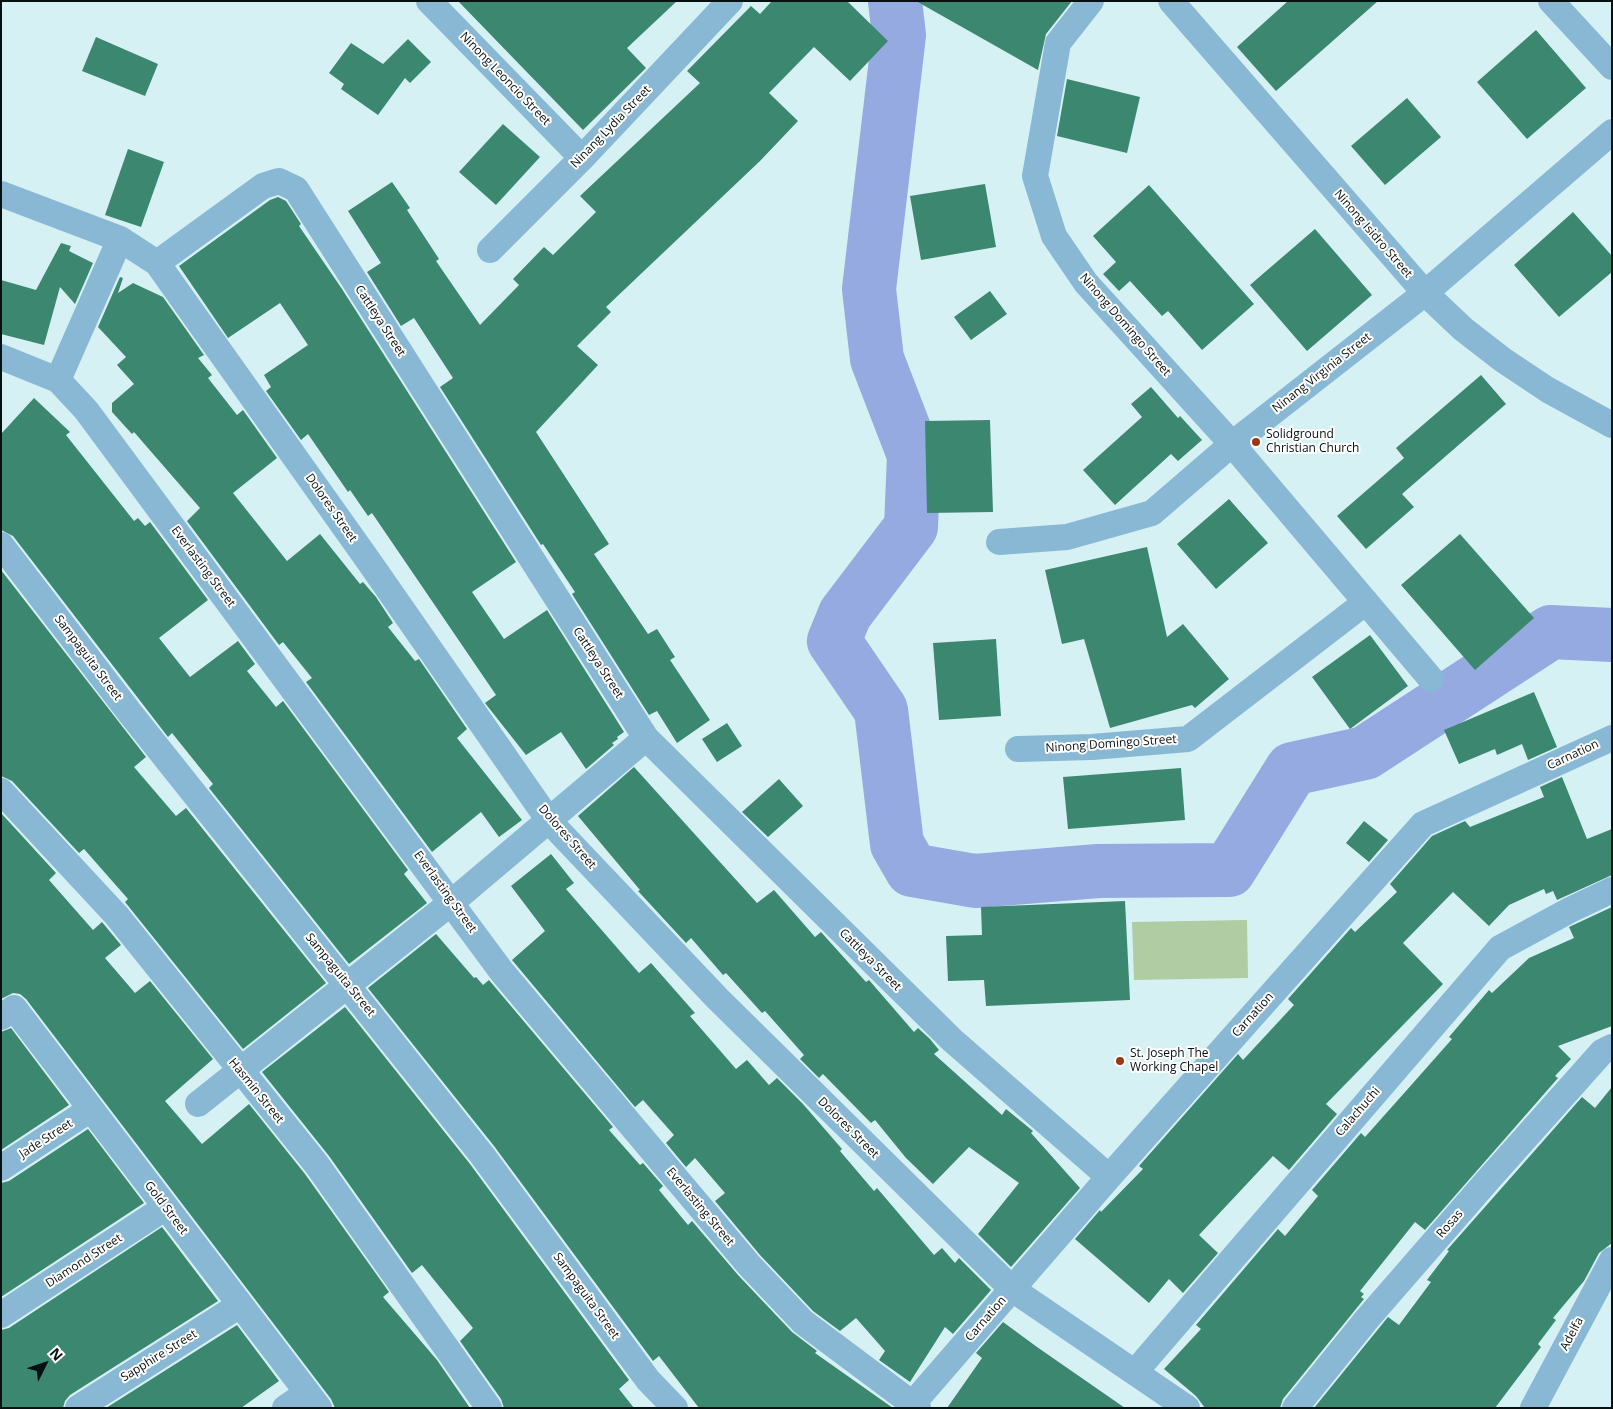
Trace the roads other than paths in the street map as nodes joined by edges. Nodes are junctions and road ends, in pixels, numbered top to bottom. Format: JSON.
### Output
{"nodes":[{"id":1,"x":429,"y":1,"type":"edge"},
{"id":2,"x":730,"y":1,"type":"edge"},
{"id":3,"x":1092,"y":1,"type":"edge"},
{"id":4,"x":1171,"y":1,"type":"edge"},
{"id":5,"x":1551,"y":1,"type":"edge"},
{"id":6,"x":1612,"y":67,"type":"edge"},
{"id":7,"x":1612,"y":132,"type":"edge"},
{"id":8,"x":582,"y":158,"type":"junction"},
{"id":9,"x":1,"y":194,"type":"edge"},
{"id":10,"x":120,"y":239,"type":"junction"},
{"id":11,"x":490,"y":250,"type":"dead end"},
{"id":12,"x":157,"y":263,"type":"junction"},
{"id":13,"x":1425,"y":293,"type":"junction"},
{"id":14,"x":1,"y":357,"type":"edge"},
{"id":15,"x":58,"y":380,"type":"junction"},
{"id":16,"x":1612,"y":425,"type":"edge"},
{"id":17,"x":1232,"y":444,"type":"junction"},
{"id":18,"x":999,"y":542,"type":"dead end"},
{"id":19,"x":1,"y":545,"type":"edge"},
{"id":20,"x":1366,"y":602,"type":"junction"},
{"id":21,"x":1431,"y":679,"type":"dead end"},
{"id":22,"x":646,"y":738,"type":"junction"},
{"id":23,"x":1612,"y":738,"type":"edge"},
{"id":24,"x":1018,"y":749,"type":"dead end"},
{"id":25,"x":1,"y":791,"type":"edge"},
{"id":26,"x":550,"y":822,"type":"junction"},
{"id":27,"x":1612,"y":890,"type":"edge"},
{"id":28,"x":452,"y":902,"type":"junction"},
{"id":29,"x":349,"y":986,"type":"junction"},
{"id":30,"x":8,"y":1012,"type":"edge"},
{"id":31,"x":1612,"y":1047,"type":"edge"},
{"id":32,"x":240,"y":1072,"type":"junction"},
{"id":33,"x":198,"y":1104,"type":"dead end"},
{"id":34,"x":91,"y":1109,"type":"junction"},
{"id":35,"x":1,"y":1168,"type":"edge"},
{"id":36,"x":1109,"y":1177,"type":"junction"},
{"id":37,"x":166,"y":1208,"type":"junction"},
{"id":38,"x":1612,"y":1260,"type":"edge"},
{"id":39,"x":1012,"y":1289,"type":"junction"},
{"id":40,"x":240,"y":1305,"type":"junction"},
{"id":41,"x":1,"y":1314,"type":"edge"},
{"id":42,"x":1135,"y":1372,"type":"junction"},
{"id":43,"x":313,"y":1400,"type":"edge"},
{"id":44,"x":913,"y":1406,"type":"edge"},
{"id":45,"x":78,"y":1408,"type":"edge"},
{"id":46,"x":285,"y":1408,"type":"edge"},
{"id":47,"x":489,"y":1408,"type":"edge"},
{"id":48,"x":675,"y":1408,"type":"edge"},
{"id":49,"x":1187,"y":1408,"type":"edge"},
{"id":50,"x":1295,"y":1408,"type":"edge"},
{"id":51,"x":1533,"y":1408,"type":"edge"}],
"edges":[{"from":1,"to":8,"type":"street","name":"Ninong Leoncio Street"},
{"from":2,"to":8,"type":"street","name":"Ninang Lydia Street"},
{"from":3,"to":17,"type":"street","name":"Ninong Domingo Street"},
{"from":4,"to":13,"type":"street","name":"Ninong Isidro Street"},
{"from":5,"to":6,"type":"street"},
{"from":7,"to":13,"type":"street","name":"Ninang Virginia Street"},
{"from":8,"to":11,"type":"street","name":"Ninang Lydia Street"},
{"from":9,"to":10,"type":"street","name":"Dolores Street"},
{"from":10,"to":12,"type":"street","name":"Dolores Street"},
{"from":10,"to":15,"type":"street"},
{"from":12,"to":22,"type":"street","name":"Cattleya Street"},
{"from":12,"to":26,"type":"street","name":"Dolores Street"},
{"from":13,"to":16,"type":"street","name":"Ninong Isidro Street"},
{"from":13,"to":17,"type":"street","name":"Ninang Virginia Street"},
{"from":14,"to":15,"type":"street","name":"Everlasting Street"},
{"from":15,"to":28,"type":"street","name":"Everlasting Street"},
{"from":17,"to":18,"type":"street","name":"Ninang Virginia Street"},
{"from":17,"to":20,"type":"street","name":"Ninong Domingo Street"},
{"from":19,"to":29,"type":"street","name":"Sampaguita Street"},
{"from":20,"to":21,"type":"street","name":"Ninong Domingo Street"},
{"from":20,"to":24,"type":"street","name":"Ninong Domingo Street"},
{"from":22,"to":26,"type":"street"},
{"from":22,"to":36,"type":"street","name":"Cattleya Street"},
{"from":23,"to":36,"type":"street","name":"Carnation"},
{"from":25,"to":32,"type":"street","name":"Hasmin Street"},
{"from":26,"to":28,"type":"street"},
{"from":26,"to":39,"type":"street","name":"Dolores Street"},
{"from":27,"to":42,"type":"street","name":"Calachuchi"},
{"from":28,"to":29,"type":"street"},
{"from":28,"to":44,"type":"street","name":"Everlasting Street"},
{"from":29,"to":32,"type":"street"},
{"from":29,"to":48,"type":"street","name":"Sampaguita Street"},
{"from":30,"to":34,"type":"street","name":"Gold Street"},
{"from":31,"to":50,"type":"street","name":"Rosas"},
{"from":32,"to":33,"type":"street"},
{"from":32,"to":47,"type":"street","name":"Hasmin Street"},
{"from":34,"to":35,"type":"street","name":"Jade Street"},
{"from":34,"to":37,"type":"street","name":"Gold Street"},
{"from":36,"to":39,"type":"street","name":"Carnation"},
{"from":37,"to":40,"type":"street","name":"Gold Street"},
{"from":37,"to":41,"type":"street","name":"Diamond Street"},
{"from":38,"to":51,"type":"street","name":"Adelfa"},
{"from":39,"to":42,"type":"street","name":"Dolores Street"},
{"from":39,"to":44,"type":"street","name":"Carnation"},
{"from":40,"to":43,"type":"street","name":"Gold Street"},
{"from":40,"to":45,"type":"street","name":"Sapphire Street"},
{"from":42,"to":49,"type":"street","name":"Dolores Street"},
{"from":43,"to":46,"type":"street"}]}
